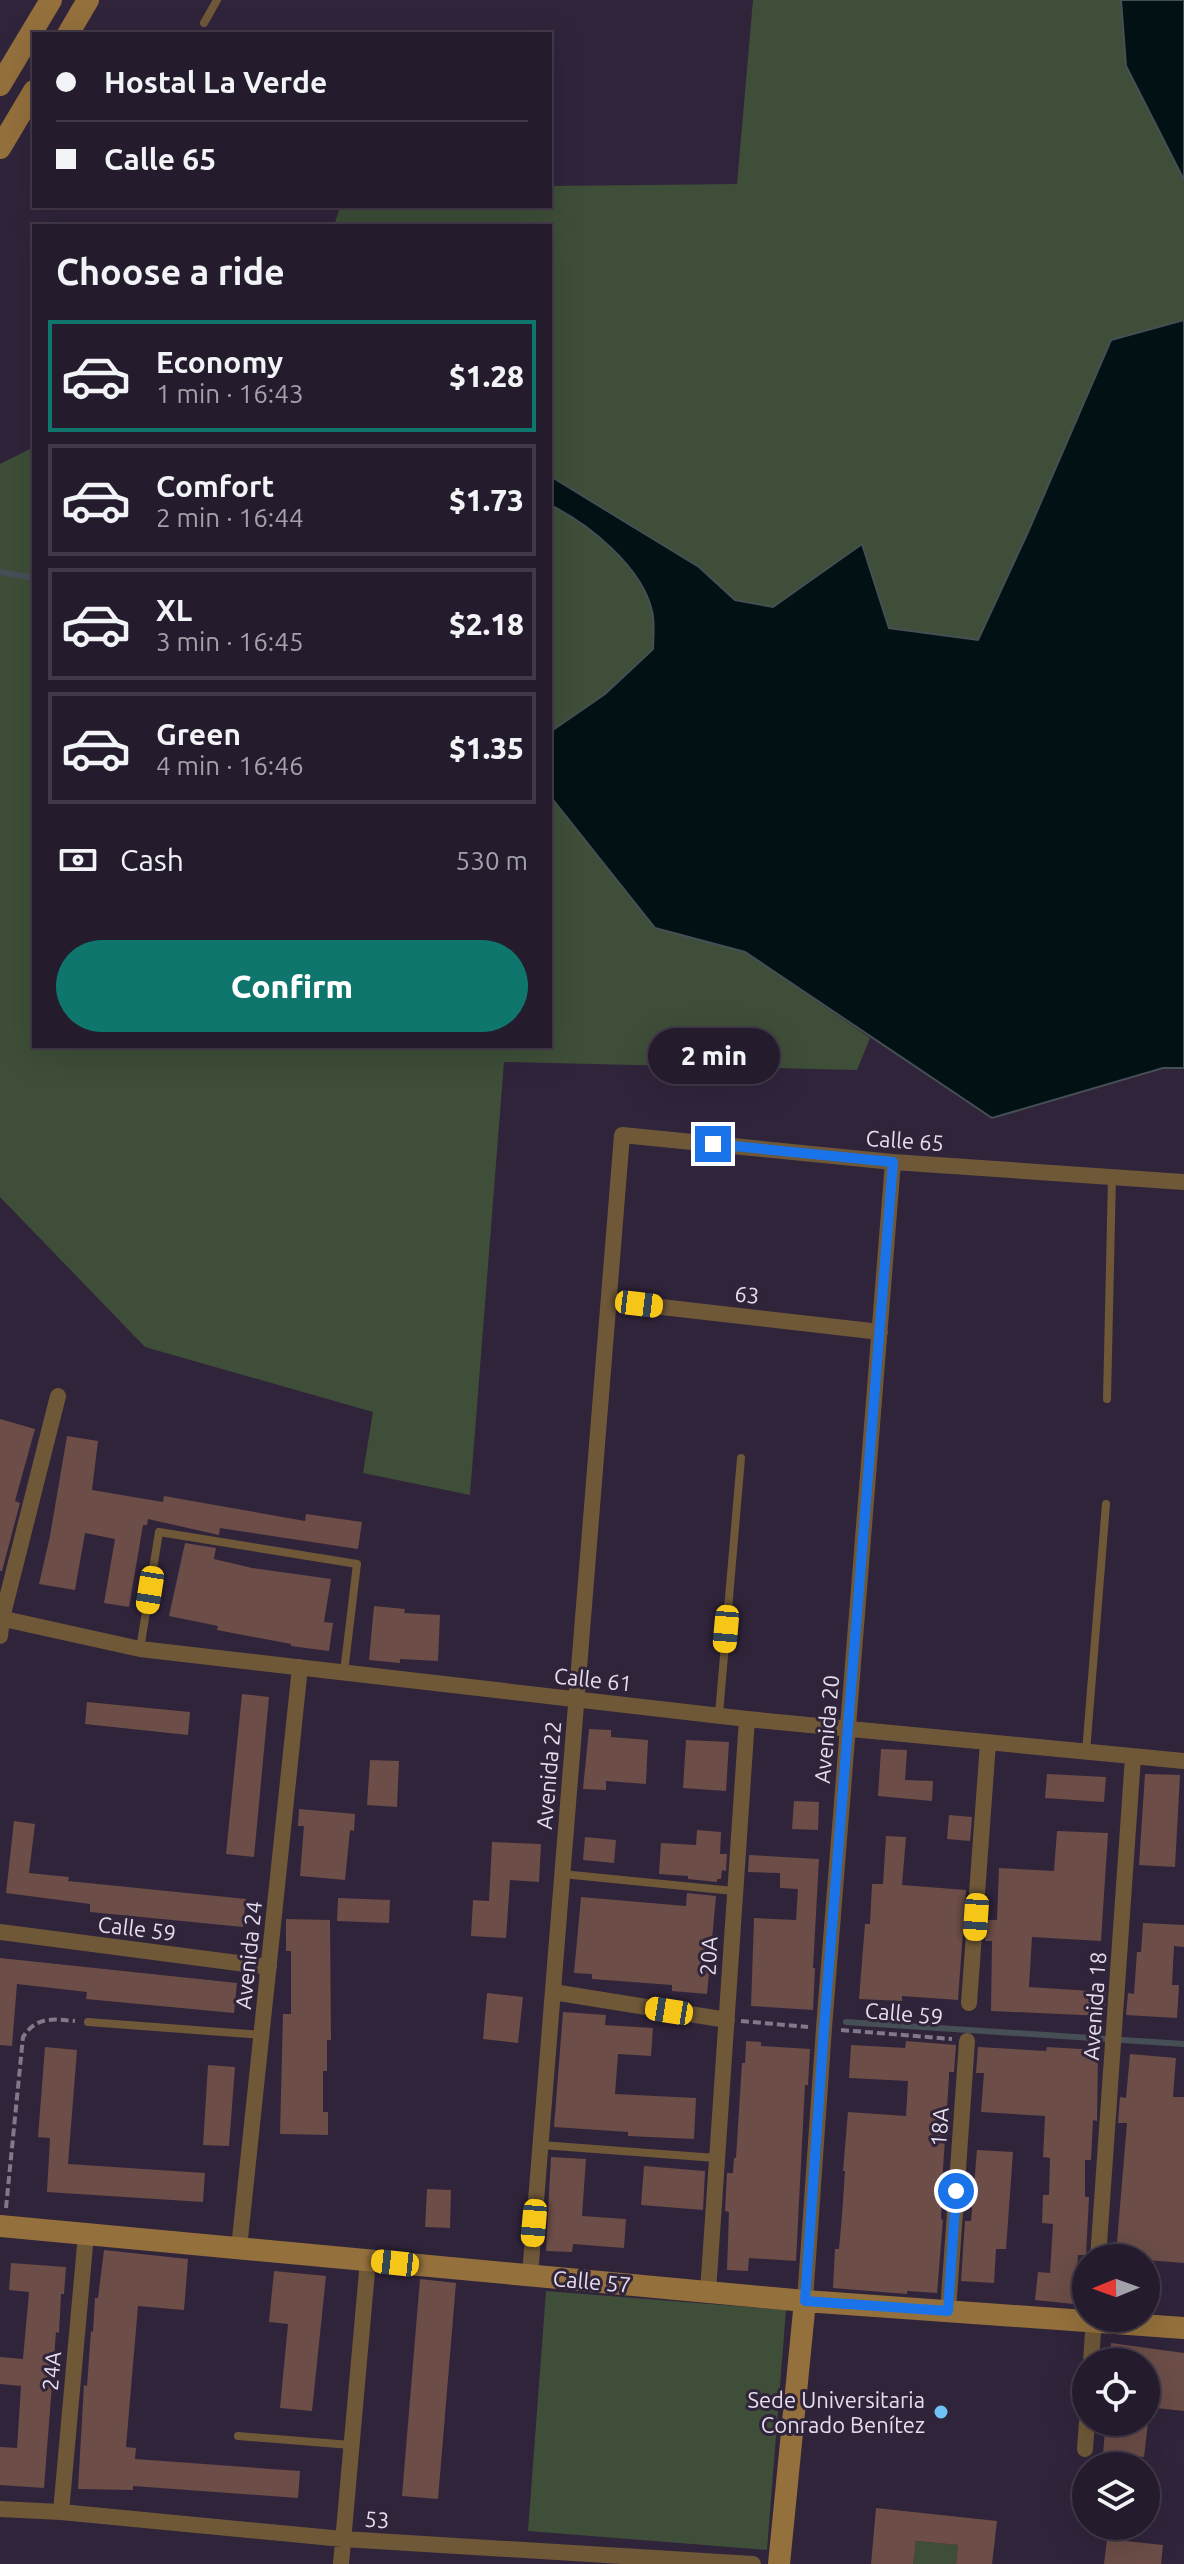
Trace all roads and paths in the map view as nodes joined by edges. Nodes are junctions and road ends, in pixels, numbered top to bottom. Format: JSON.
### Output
{"nodes":[{"id":1,"x":51,"y":0,"type":"edge"},
{"id":2,"x":88,"y":0,"type":"edge"},
{"id":3,"x":217,"y":0,"type":"edge"},
{"id":4,"x":204,"y":23,"type":"dead end"},
{"id":5,"x":69,"y":32,"type":"edge"},
{"id":6,"x":0,"y":85,"type":"edge"},
{"id":7,"x":32,"y":94,"type":"edge"},
{"id":8,"x":0,"y":148,"type":"edge"},
{"id":9,"x":622,"y":1135,"type":"joint"},
{"id":10,"x":893,"y":1162,"type":"junction"},
{"id":11,"x":1112,"y":1176,"type":"junction"},
{"id":12,"x":1184,"y":1182,"type":"edge"},
{"id":13,"x":609,"y":1301,"type":"junction"},
{"id":14,"x":880,"y":1332,"type":"junction"},
{"id":15,"x":58,"y":1396,"type":"dead end"},
{"id":16,"x":1107,"y":1399,"type":"dead end"},
{"id":17,"x":741,"y":1458,"type":"dead end"},
{"id":18,"x":1106,"y":1504,"type":"dead end"},
{"id":19,"x":1,"y":1618,"type":"edge"},
{"id":20,"x":0,"y":1636,"type":"edge"},
{"id":21,"x":140,"y":1649,"type":"junction"},
{"id":22,"x":300,"y":1667,"type":"junction"},
{"id":23,"x":344,"y":1672,"type":"junction"},
{"id":24,"x":577,"y":1700,"type":"junction"},
{"id":25,"x":719,"y":1714,"type":"junction"},
{"id":26,"x":747,"y":1719,"type":"junction"},
{"id":27,"x":848,"y":1729,"type":"junction"},
{"id":28,"x":988,"y":1743,"type":"junction"},
{"id":29,"x":1086,"y":1752,"type":"junction"},
{"id":30,"x":1133,"y":1757,"type":"junction"},
{"id":31,"x":1184,"y":1761,"type":"edge"},
{"id":32,"x":562,"y":1874,"type":"junction"},
{"id":33,"x":734,"y":1891,"type":"junction"},
{"id":34,"x":0,"y":1932,"type":"edge"},
{"id":35,"x":269,"y":1967,"type":"junction"},
{"id":36,"x":553,"y":1992,"type":"junction"},
{"id":37,"x":969,"y":2003,"type":"dead end"},
{"id":38,"x":727,"y":2020,"type":"junction"},
{"id":39,"x":88,"y":2022,"type":"joint"},
{"id":40,"x":824,"y":2028,"type":"junction"},
{"id":41,"x":262,"y":2035,"type":"junction"},
{"id":42,"x":967,"y":2041,"type":"joint"},
{"id":43,"x":541,"y":2145,"type":"junction"},
{"id":44,"x":716,"y":2158,"type":"junction"},
{"id":45,"x":2,"y":2226,"type":"edge"},
{"id":46,"x":86,"y":2234,"type":"junction"},
{"id":47,"x":1099,"y":2244,"type":"edge"},
{"id":48,"x":239,"y":2248,"type":"junction"},
{"id":49,"x":368,"y":2260,"type":"junction"},
{"id":50,"x":530,"y":2275,"type":"junction"},
{"id":51,"x":708,"y":2292,"type":"junction"},
{"id":52,"x":805,"y":2301,"type":"junction"},
{"id":53,"x":948,"y":2311,"type":"junction"},
{"id":54,"x":1072,"y":2319,"type":"edge"},
{"id":55,"x":1160,"y":2326,"type":"edge"},
{"id":56,"x":1184,"y":2328,"type":"edge"},
{"id":57,"x":238,"y":2436,"type":"dead end"},
{"id":58,"x":1086,"y":2436,"type":"edge"},
{"id":59,"x":352,"y":2445,"type":"junction"},
{"id":60,"x":1085,"y":2449,"type":"dead end"},
{"id":61,"x":0,"y":2509,"type":"edge"},
{"id":62,"x":61,"y":2512,"type":"junction"},
{"id":63,"x":343,"y":2539,"type":"junction"},
{"id":64,"x":341,"y":2564,"type":"edge"},
{"id":65,"x":753,"y":2564,"type":"edge"},
{"id":66,"x":779,"y":2564,"type":"edge"}],
"edges":[{"from":1,"to":6,"type":"street"},
{"from":2,"to":5,"type":"street"},
{"from":3,"to":4,"type":"lane"},
{"from":7,"to":8,"type":"street"},
{"from":9,"to":10,"type":"street","name":"Calle 65"},
{"from":9,"to":13,"type":"street","name":"Avenida 22"},
{"from":10,"to":11,"type":"street","name":"Calle 65"},
{"from":10,"to":14,"type":"street","name":"Avenida 20"},
{"from":11,"to":12,"type":"street","name":"Calle 65"},
{"from":11,"to":16,"type":"lane"},
{"from":13,"to":14,"type":"street","name":"63"},
{"from":13,"to":24,"type":"street","name":"Avenida 22"},
{"from":14,"to":27,"type":"street","name":"Avenida 20"},
{"from":15,"to":19,"type":"street"},
{"from":17,"to":25,"type":"lane"},
{"from":18,"to":29,"type":"lane"},
{"from":19,"to":20,"type":"street"},
{"from":19,"to":21,"type":"street","name":"Calle 61"},
{"from":21,"to":22,"type":"street","name":"Calle 61"},
{"from":21,"to":23,"type":"lane"},
{"from":22,"to":23,"type":"street","name":"Calle 61"},
{"from":22,"to":35,"type":"street","name":"Avenida 24"},
{"from":23,"to":24,"type":"street","name":"Calle 61"},
{"from":24,"to":25,"type":"street","name":"Calle 61"},
{"from":24,"to":32,"type":"street","name":"Avenida 22"},
{"from":25,"to":26,"type":"street","name":"Calle 61"},
{"from":26,"to":27,"type":"street","name":"Calle 61"},
{"from":26,"to":33,"type":"street","name":"20A"},
{"from":27,"to":28,"type":"street","name":"Calle 61"},
{"from":27,"to":40,"type":"street","name":"Avenida 20"},
{"from":28,"to":29,"type":"street","name":"Calle 61"},
{"from":28,"to":37,"type":"street"},
{"from":29,"to":30,"type":"street","name":"Calle 61"},
{"from":30,"to":31,"type":"street","name":"Calle 61"},
{"from":30,"to":47,"type":"street","name":"Avenida 18"},
{"from":32,"to":33,"type":"lane"},
{"from":32,"to":36,"type":"street","name":"Avenida 22"},
{"from":33,"to":38,"type":"street","name":"20A"},
{"from":34,"to":35,"type":"street","name":"Calle 59"},
{"from":35,"to":41,"type":"street","name":"Avenida 24"},
{"from":36,"to":38,"type":"street"},
{"from":36,"to":43,"type":"street","name":"Avenida 22"},
{"from":38,"to":40,"type":"path","name":"Calle 59"},
{"from":38,"to":44,"type":"street","name":"20A"},
{"from":39,"to":41,"type":"lane"},
{"from":39,"to":45,"type":"path"},
{"from":40,"to":42,"type":"path","name":"Calle 59"},
{"from":40,"to":52,"type":"street","name":"Avenida 20"},
{"from":41,"to":48,"type":"street","name":"Avenida 24"},
{"from":42,"to":53,"type":"street","name":"18A"},
{"from":43,"to":44,"type":"lane"},
{"from":43,"to":50,"type":"street","name":"Avenida 22"},
{"from":44,"to":51,"type":"street","name":"20A"},
{"from":45,"to":46,"type":"street","name":"Calle 57"},
{"from":46,"to":48,"type":"street","name":"Calle 57"},
{"from":46,"to":62,"type":"street","name":"24A"},
{"from":48,"to":49,"type":"street","name":"Calle 57"},
{"from":49,"to":50,"type":"street","name":"Calle 57"},
{"from":49,"to":59,"type":"street"},
{"from":50,"to":51,"type":"street","name":"Calle 57"},
{"from":51,"to":52,"type":"street","name":"Calle 57"},
{"from":52,"to":53,"type":"street","name":"Calle 57"},
{"from":52,"to":66,"type":"street"},
{"from":53,"to":54,"type":"street","name":"Calle 57"},
{"from":55,"to":56,"type":"street","name":"Calle 57"},
{"from":57,"to":59,"type":"lane"},
{"from":58,"to":60,"type":"street"},
{"from":59,"to":63,"type":"street"},
{"from":61,"to":62,"type":"street","name":"53"},
{"from":62,"to":63,"type":"street","name":"53"},
{"from":63,"to":64,"type":"street"},
{"from":63,"to":65,"type":"street","name":"53"}]}
